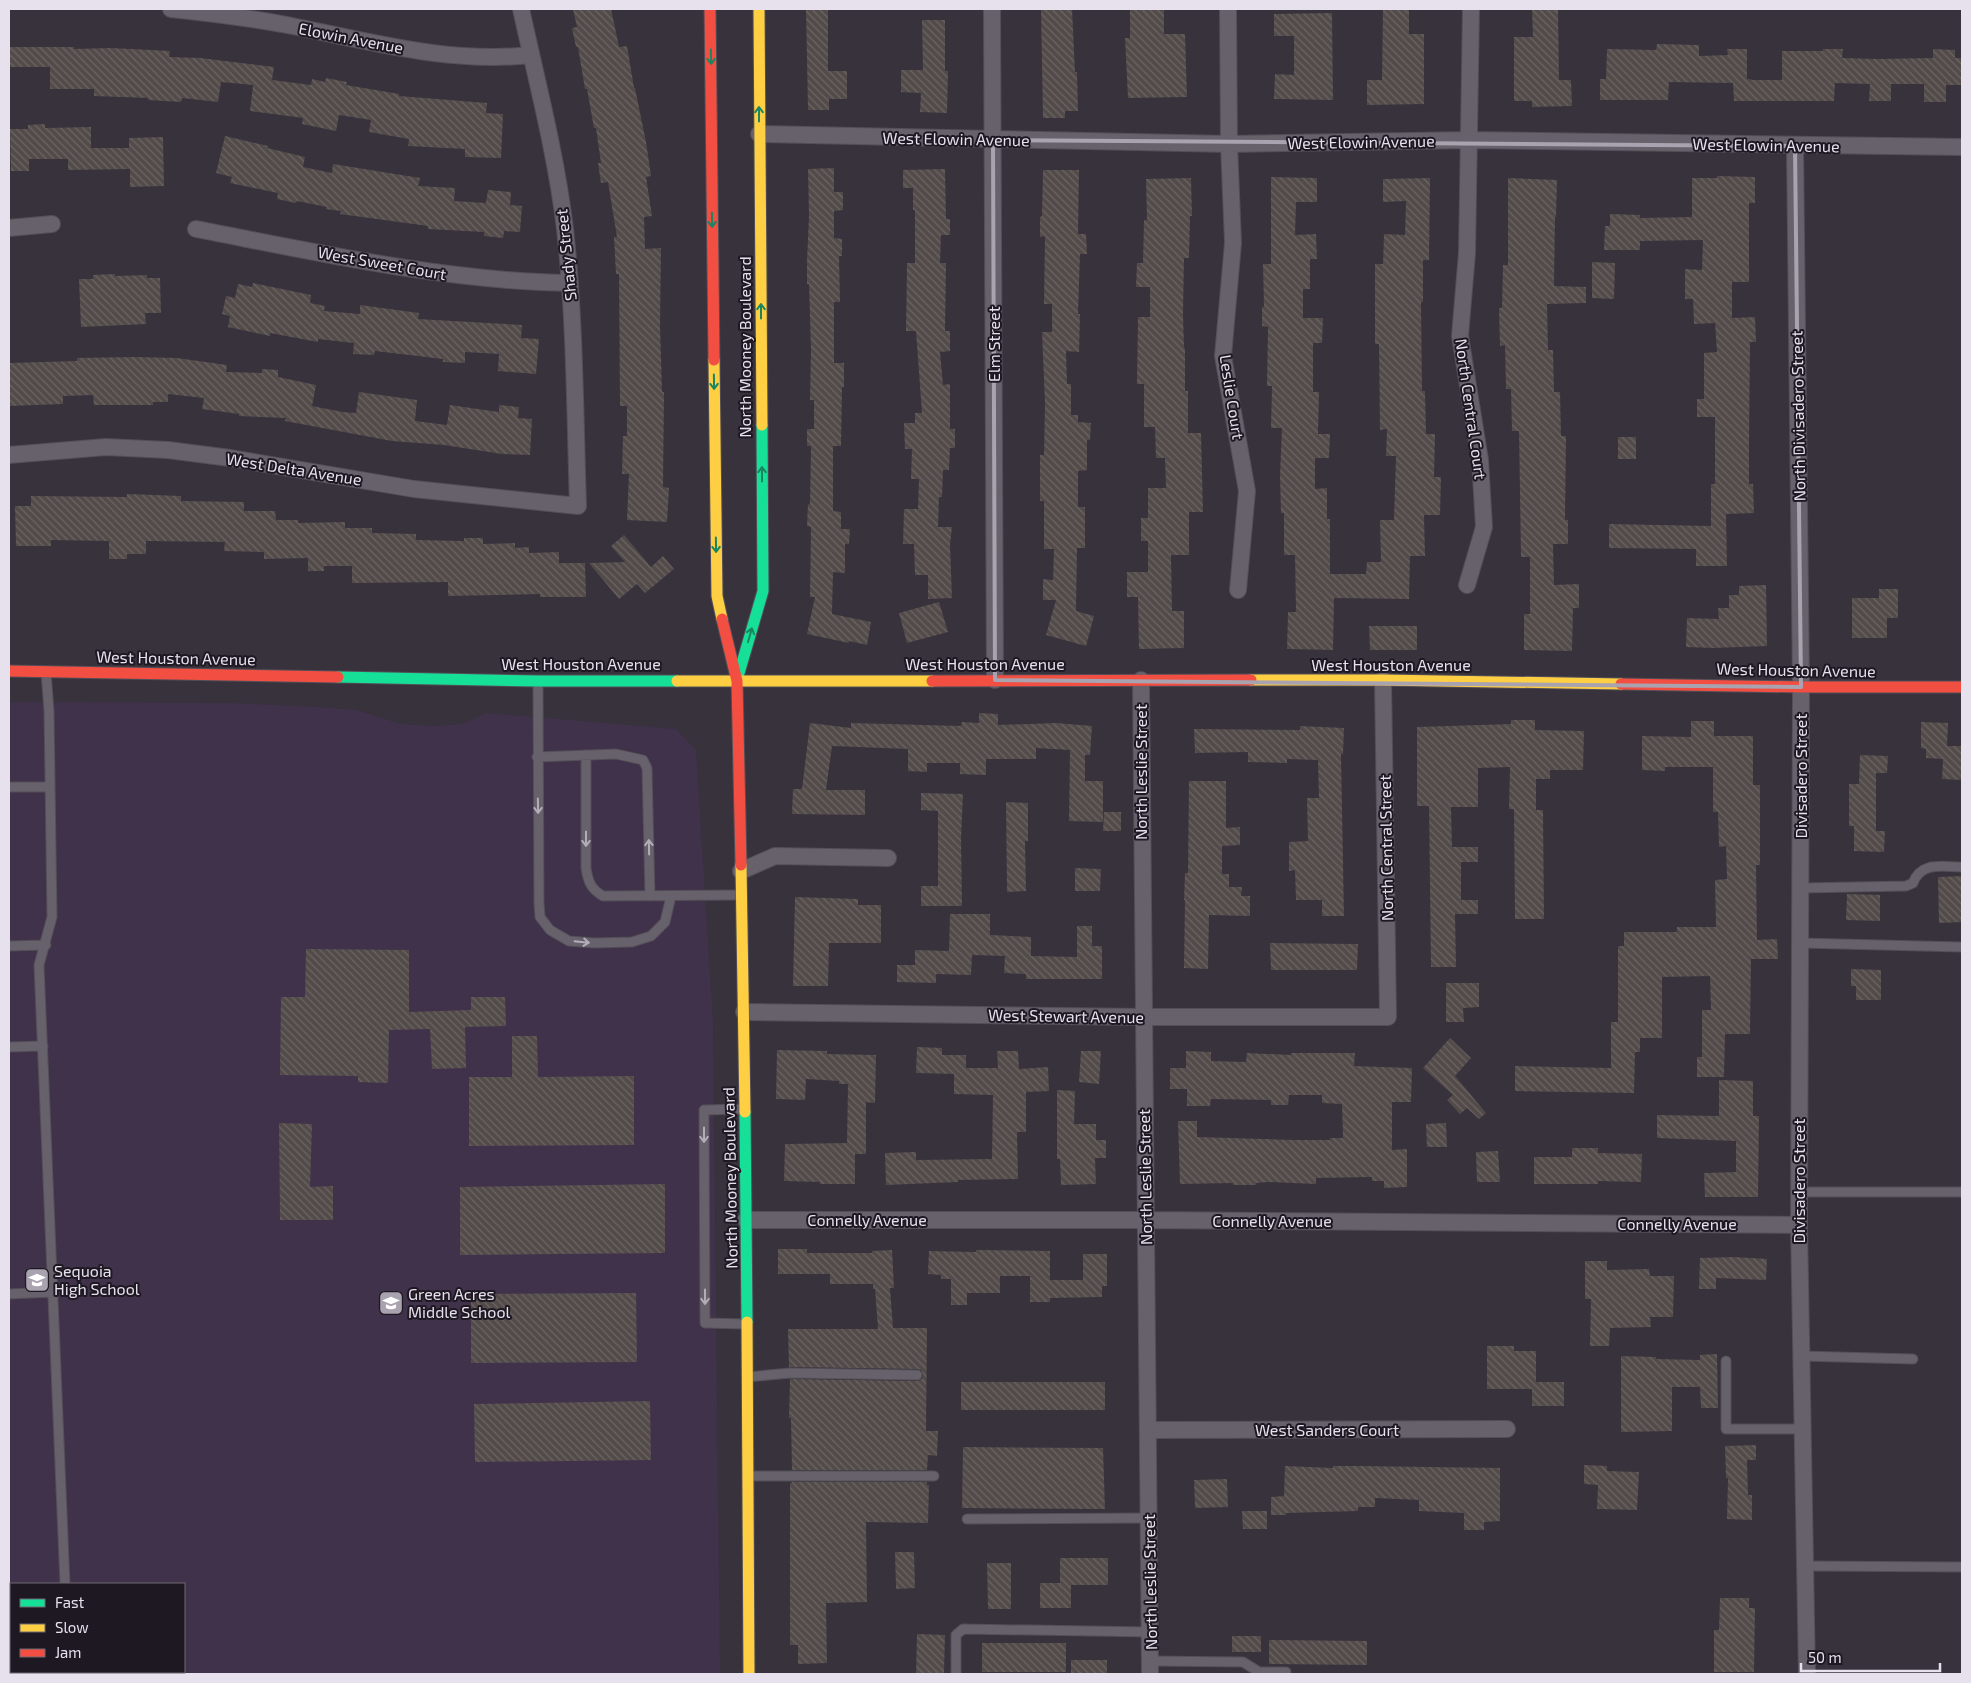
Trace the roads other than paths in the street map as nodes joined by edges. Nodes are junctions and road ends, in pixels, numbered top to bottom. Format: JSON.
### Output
{"nodes":[{"id":1,"x":171,"y":9,"type":"edge"},
{"id":2,"x":521,"y":9,"type":"edge"},
{"id":3,"x":710,"y":9,"type":"edge"},
{"id":4,"x":759,"y":9,"type":"edge"},
{"id":5,"x":992,"y":9,"type":"edge"},
{"id":6,"x":1228,"y":9,"type":"edge"},
{"id":7,"x":1471,"y":9,"type":"edge"},
{"id":8,"x":531,"y":55,"type":"junction"},
{"id":9,"x":759,"y":134,"type":"junction"},
{"id":10,"x":993,"y":140,"type":"junction"},
{"id":11,"x":1469,"y":140,"type":"junction"},
{"id":12,"x":1229,"y":144,"type":"junction"},
{"id":13,"x":1794,"y":146,"type":"junction"},
{"id":14,"x":1962,"y":147,"type":"edge"},
{"id":15,"x":52,"y":224,"type":"dead end"},
{"id":16,"x":9,"y":228,"type":"edge"},
{"id":17,"x":196,"y":229,"type":"dead end"},
{"id":18,"x":570,"y":283,"type":"junction"},
{"id":19,"x":9,"y":455,"type":"edge"},
{"id":20,"x":578,"y":506,"type":"joint"},
{"id":21,"x":1467,"y":585,"type":"dead end"},
{"id":22,"x":1238,"y":590,"type":"dead end"},
{"id":23,"x":9,"y":672,"type":"edge"},
{"id":24,"x":46,"y":672,"type":"junction"},
{"id":25,"x":995,"y":680,"type":"junction"},
{"id":26,"x":1140,"y":680,"type":"junction"},
{"id":27,"x":1383,"y":680,"type":"junction"},
{"id":28,"x":538,"y":681,"type":"junction"},
{"id":29,"x":737,"y":681,"type":"junction"},
{"id":30,"x":1801,"y":687,"type":"junction"},
{"id":31,"x":1962,"y":687,"type":"edge"},
{"id":32,"x":586,"y":755,"type":"junction"},
{"id":33,"x":537,"y":757,"type":"junction"},
{"id":34,"x":9,"y":787,"type":"edge"},
{"id":35,"x":50,"y":787,"type":"junction"},
{"id":36,"x":888,"y":858,"type":"dead end"},
{"id":37,"x":1962,"y":867,"type":"edge"},
{"id":38,"x":740,"y":871,"type":"junction"},
{"id":39,"x":1800,"y":888,"type":"junction"},
{"id":40,"x":741,"y":895,"type":"junction"},
{"id":41,"x":650,"y":896,"type":"junction"},
{"id":42,"x":671,"y":896,"type":"junction"},
{"id":43,"x":1800,"y":943,"type":"junction"},
{"id":44,"x":46,"y":945,"type":"junction"},
{"id":45,"x":9,"y":946,"type":"edge"},
{"id":46,"x":1962,"y":947,"type":"edge"},
{"id":47,"x":744,"y":1012,"type":"junction"},
{"id":48,"x":1388,"y":1016,"type":"joint"},
{"id":49,"x":1143,"y":1017,"type":"junction"},
{"id":50,"x":43,"y":1046,"type":"junction"},
{"id":51,"x":9,"y":1048,"type":"edge"},
{"id":52,"x":745,"y":1108,"type":"junction"},
{"id":53,"x":1799,"y":1192,"type":"junction"},
{"id":54,"x":1962,"y":1192,"type":"edge"},
{"id":55,"x":746,"y":1220,"type":"junction"},
{"id":56,"x":1146,"y":1220,"type":"junction"},
{"id":57,"x":1799,"y":1225,"type":"junction"},
{"id":58,"x":53,"y":1292,"type":"junction"},
{"id":59,"x":9,"y":1294,"type":"edge"},
{"id":60,"x":747,"y":1324,"type":"junction"},
{"id":61,"x":1801,"y":1356,"type":"junction"},
{"id":62,"x":1913,"y":1359,"type":"dead end"},
{"id":63,"x":1726,"y":1361,"type":"dead end"},
{"id":64,"x":917,"y":1375,"type":"dead end"},
{"id":65,"x":747,"y":1377,"type":"junction"},
{"id":66,"x":1507,"y":1429,"type":"dead end"},
{"id":67,"x":1802,"y":1429,"type":"junction"},
{"id":68,"x":1148,"y":1430,"type":"junction"},
{"id":69,"x":748,"y":1476,"type":"junction"},
{"id":70,"x":934,"y":1476,"type":"dead end"},
{"id":71,"x":1149,"y":1518,"type":"junction"},
{"id":72,"x":968,"y":1519,"type":"dead end"},
{"id":73,"x":1805,"y":1566,"type":"junction"},
{"id":74,"x":1962,"y":1566,"type":"edge"},
{"id":75,"x":65,"y":1583,"type":"edge"},
{"id":76,"x":1150,"y":1632,"type":"junction"},
{"id":77,"x":1150,"y":1668,"type":"edge"},
{"id":78,"x":1286,"y":1672,"type":"dead end"},
{"id":79,"x":749,"y":1674,"type":"edge"},
{"id":80,"x":956,"y":1674,"type":"edge"},
{"id":81,"x":1807,"y":1674,"type":"edge"}],
"edges":[{"from":1,"to":8,"type":"street","name":"Elowin Avenue"},
{"from":2,"to":8,"type":"street","name":"Shady Street"},
{"from":3,"to":29,"type":"street","name":"North Mooney Boulevard","one_way":true},
{"from":9,"to":4,"type":"street","name":"North Mooney Boulevard","one_way":true},
{"from":5,"to":10,"type":"street","name":"Elm Street"},
{"from":6,"to":12,"type":"street"},
{"from":7,"to":11,"type":"street"},
{"from":8,"to":18,"type":"street","name":"Shady Street"},
{"from":9,"to":10,"type":"street","name":"West Elowin Avenue"},
{"from":29,"to":9,"type":"street","name":"North Mooney Boulevard","one_way":true},
{"from":10,"to":12,"type":"street","name":"West Elowin Avenue"},
{"from":10,"to":25,"type":"street","name":"Elm Street"},
{"from":11,"to":12,"type":"street","name":"West Elowin Avenue"},
{"from":11,"to":13,"type":"street","name":"West Elowin Avenue"},
{"from":11,"to":21,"type":"street","name":"North Central Court"},
{"from":12,"to":22,"type":"street","name":"Leslie Court"},
{"from":13,"to":14,"type":"street","name":"West Elowin Avenue"},
{"from":13,"to":30,"type":"street","name":"North Divisadero Street"},
{"from":15,"to":16,"type":"street"},
{"from":17,"to":18,"type":"street","name":"West Sweet Court"},
{"from":18,"to":20,"type":"street","name":"Shady Street"},
{"from":19,"to":20,"type":"street","name":"West Delta Avenue"},
{"from":23,"to":24,"type":"street","name":"West Houston Avenue"},
{"from":24,"to":28,"type":"street","name":"West Houston Avenue"},
{"from":24,"to":35,"type":"lane"},
{"from":25,"to":26,"type":"street","name":"West Houston Avenue"},
{"from":25,"to":29,"type":"street","name":"West Houston Avenue"},
{"from":26,"to":27,"type":"street","name":"West Houston Avenue"},
{"from":26,"to":49,"type":"street","name":"North Leslie Street"},
{"from":27,"to":30,"type":"street","name":"West Houston Avenue"},
{"from":27,"to":48,"type":"street","name":"North Central Street"},
{"from":28,"to":29,"type":"street","name":"West Houston Avenue"},
{"from":28,"to":33,"type":"lane"},
{"from":29,"to":38,"type":"street","name":"North Mooney Boulevard"},
{"from":30,"to":31,"type":"street","name":"West Houston Avenue"},
{"from":30,"to":39,"type":"street","name":"Divisadero Street"},
{"from":32,"to":33,"type":"lane"},
{"from":41,"to":32,"type":"lane","one_way":true},
{"from":32,"to":41,"type":"lane","one_way":true},
{"from":33,"to":42,"type":"lane","one_way":true},
{"from":34,"to":35,"type":"lane"},
{"from":35,"to":44,"type":"lane"},
{"from":36,"to":38,"type":"street"},
{"from":37,"to":39,"type":"lane"},
{"from":38,"to":40,"type":"street","name":"North Mooney Boulevard"},
{"from":39,"to":43,"type":"street","name":"Divisadero Street"},
{"from":40,"to":42,"type":"lane"},
{"from":40,"to":47,"type":"street","name":"North Mooney Boulevard"},
{"from":41,"to":42,"type":"lane"},
{"from":43,"to":46,"type":"lane"},
{"from":43,"to":53,"type":"street","name":"Divisadero Street"},
{"from":44,"to":45,"type":"lane"},
{"from":44,"to":50,"type":"lane"},
{"from":47,"to":49,"type":"street","name":"West Stewart Avenue"},
{"from":47,"to":52,"type":"street","name":"North Mooney Boulevard"},
{"from":48,"to":49,"type":"street","name":"West Stewart Avenue"},
{"from":49,"to":56,"type":"street","name":"North Leslie Street"},
{"from":50,"to":51,"type":"lane"},
{"from":50,"to":58,"type":"lane"},
{"from":52,"to":55,"type":"street","name":"North Mooney Boulevard"},
{"from":52,"to":60,"type":"lane","one_way":true},
{"from":53,"to":54,"type":"lane"},
{"from":53,"to":57,"type":"street","name":"Divisadero Street"},
{"from":55,"to":56,"type":"street","name":"Connelly Avenue"},
{"from":55,"to":60,"type":"street","name":"North Mooney Boulevard"},
{"from":56,"to":57,"type":"street","name":"Connelly Avenue"},
{"from":56,"to":68,"type":"street","name":"North Leslie Street"},
{"from":57,"to":61,"type":"street","name":"Divisadero Street"},
{"from":58,"to":59,"type":"lane"},
{"from":58,"to":75,"type":"lane"},
{"from":60,"to":65,"type":"street","name":"North Mooney Boulevard"},
{"from":61,"to":62,"type":"lane"},
{"from":61,"to":67,"type":"street","name":"Divisadero Street"},
{"from":63,"to":67,"type":"lane"},
{"from":64,"to":65,"type":"lane"},
{"from":65,"to":69,"type":"street","name":"North Mooney Boulevard"},
{"from":66,"to":68,"type":"street","name":"West Sanders Court"},
{"from":67,"to":73,"type":"street","name":"Divisadero Street"},
{"from":68,"to":71,"type":"street","name":"North Leslie Street"},
{"from":69,"to":70,"type":"lane"},
{"from":69,"to":79,"type":"street","name":"North Mooney Boulevard"},
{"from":71,"to":72,"type":"lane"},
{"from":71,"to":76,"type":"street","name":"North Leslie Street"},
{"from":73,"to":74,"type":"lane"},
{"from":73,"to":81,"type":"street","name":"Divisadero Street"},
{"from":76,"to":77,"type":"street","name":"North Leslie Street"},
{"from":76,"to":80,"type":"lane"},
{"from":77,"to":78,"type":"lane"}]}
